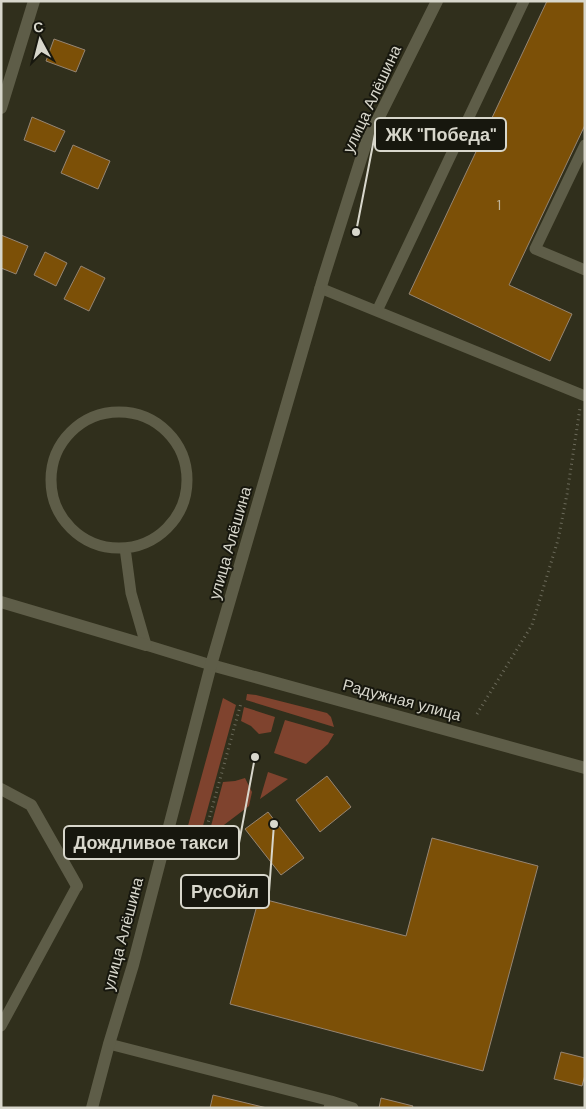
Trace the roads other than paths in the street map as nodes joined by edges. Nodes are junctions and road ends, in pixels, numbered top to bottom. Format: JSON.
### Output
{"nodes":[{"id":1,"x":34,"y":1,"type":"edge"},
{"id":2,"x":437,"y":1,"type":"edge"},
{"id":3,"x":524,"y":1,"type":"edge"},
{"id":4,"x":1,"y":108,"type":"edge"},
{"id":5,"x":585,"y":145,"type":"edge"},
{"id":6,"x":585,"y":270,"type":"edge"},
{"id":7,"x":320,"y":288,"type":"junction"},
{"id":8,"x":377,"y":311,"type":"junction"},
{"id":9,"x":584,"y":396,"type":"edge"},
{"id":10,"x":125,"y":548,"type":"junction"},
{"id":11,"x":1,"y":602,"type":"edge"},
{"id":12,"x":146,"y":646,"type":"junction"},
{"id":13,"x":211,"y":665,"type":"junction"},
{"id":14,"x":585,"y":768,"type":"edge"},
{"id":15,"x":1,"y":789,"type":"edge"},
{"id":16,"x":77,"y":886,"type":"joint"},
{"id":17,"x":1,"y":1026,"type":"edge"},
{"id":18,"x":109,"y":1044,"type":"junction"},
{"id":19,"x":330,"y":1105,"type":"edge"},
{"id":20,"x":92,"y":1108,"type":"edge"},
{"id":21,"x":352,"y":1108,"type":"edge"}],
"edges":[{"from":1,"to":4,"type":"street"},
{"from":2,"to":7,"type":"street","name":"улица Алёшина"},
{"from":3,"to":8,"type":"lane"},
{"from":5,"to":6,"type":"lane"},
{"from":7,"to":8,"type":"lane"},
{"from":7,"to":13,"type":"street","name":"улица Алёшина"},
{"from":8,"to":9,"type":"lane"},
{"from":10,"to":10,"type":"lane"},
{"from":10,"to":12,"type":"lane"},
{"from":11,"to":12,"type":"street"},
{"from":12,"to":13,"type":"lane"},
{"from":13,"to":14,"type":"street","name":"Радужная улица"},
{"from":13,"to":18,"type":"street","name":"улица Алёшина"},
{"from":15,"to":16,"type":"street"},
{"from":16,"to":17,"type":"lane"},
{"from":18,"to":19,"type":"lane"},
{"from":18,"to":20,"type":"street","name":"улица Алёшина"},
{"from":19,"to":21,"type":"lane"}]}
